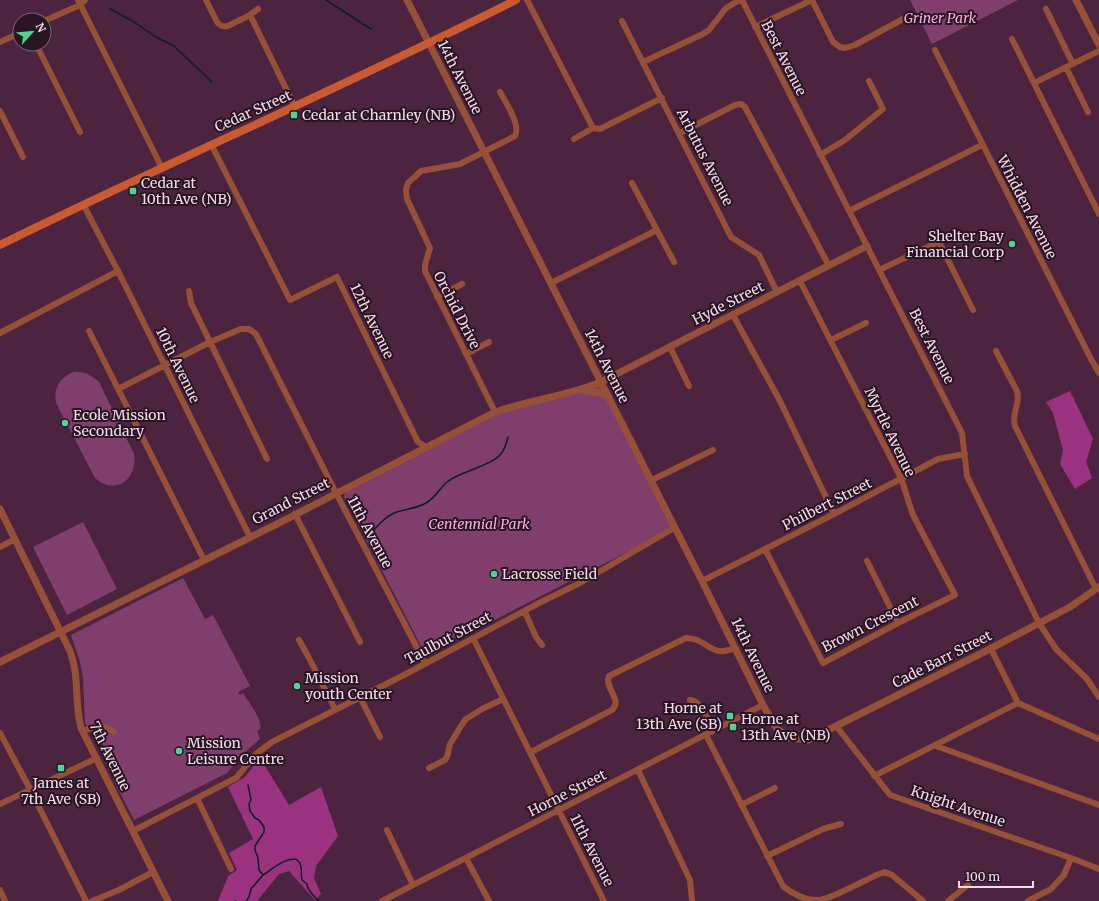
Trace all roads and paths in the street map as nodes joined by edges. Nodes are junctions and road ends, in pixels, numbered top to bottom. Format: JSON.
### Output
{"nodes":[{"id":1,"x":206,"y":0,"type":"edge"},
{"id":2,"x":407,"y":0,"type":"edge"},
{"id":3,"x":516,"y":0,"type":"edge"},
{"id":4,"x":527,"y":0,"type":"edge"},
{"id":5,"x":741,"y":0,"type":"edge"},
{"id":6,"x":812,"y":0,"type":"edge"},
{"id":7,"x":1076,"y":0,"type":"edge"},
{"id":8,"x":81,"y":2,"type":"edge"},
{"id":9,"x":258,"y":9,"type":"dead end"},
{"id":10,"x":1046,"y":9,"type":"dead end"},
{"id":11,"x":250,"y":16,"type":"junction"},
{"id":12,"x":52,"y":18,"type":"edge"},
{"id":13,"x":903,"y":19,"type":"dead end"},
{"id":14,"x":622,"y":21,"type":"dead end"},
{"id":15,"x":755,"y":27,"type":"junction"},
{"id":16,"x":12,"y":37,"type":"edge"},
{"id":17,"x":1012,"y":39,"type":"dead end"},
{"id":18,"x":0,"y":42,"type":"edge"},
{"id":19,"x":429,"y":43,"type":"junction"},
{"id":20,"x":1099,"y":45,"type":"edge"},
{"id":21,"x":935,"y":50,"type":"dead end"},
{"id":22,"x":1099,"y":51,"type":"edge"},
{"id":23,"x":40,"y":52,"type":"edge"},
{"id":24,"x":643,"y":62,"type":"junction"},
{"id":25,"x":1073,"y":64,"type":"junction"},
{"id":26,"x":1066,"y":67,"type":"junction"},
{"id":27,"x":869,"y":81,"type":"dead end"},
{"id":28,"x":1034,"y":83,"type":"junction"},
{"id":29,"x":500,"y":92,"type":"dead end"},
{"id":30,"x":662,"y":98,"type":"junction"},
{"id":31,"x":296,"y":107,"type":"junction"},
{"id":32,"x":0,"y":112,"type":"edge"},
{"id":33,"x":1088,"y":112,"type":"dead end"},
{"id":34,"x":593,"y":128,"type":"junction"},
{"id":35,"x":80,"y":132,"type":"dead end"},
{"id":36,"x":680,"y":133,"type":"junction"},
{"id":37,"x":574,"y":139,"type":"dead end"},
{"id":38,"x":211,"y":144,"type":"junction"},
{"id":39,"x":982,"y":145,"type":"junction"},
{"id":40,"x":484,"y":152,"type":"junction"},
{"id":41,"x":820,"y":154,"type":"junction"},
{"id":42,"x":23,"y":158,"type":"dead end"},
{"id":43,"x":162,"y":168,"type":"junction"},
{"id":44,"x":632,"y":183,"type":"dead end"},
{"id":45,"x":83,"y":204,"type":"junction"},
{"id":46,"x":849,"y":211,"type":"junction"},
{"id":47,"x":1099,"y":214,"type":"edge"},
{"id":48,"x":657,"y":230,"type":"junction"},
{"id":49,"x":949,"y":237,"type":"dead end"},
{"id":50,"x":939,"y":242,"type":"junction"},
{"id":51,"x":0,"y":245,"type":"edge"},
{"id":52,"x":867,"y":246,"type":"junction"},
{"id":53,"x":674,"y":262,"type":"dead end"},
{"id":54,"x":828,"y":266,"type":"junction"},
{"id":55,"x":879,"y":270,"type":"junction"},
{"id":56,"x":118,"y":271,"type":"junction"},
{"id":57,"x":800,"y":281,"type":"junction"},
{"id":58,"x":551,"y":283,"type":"junction"},
{"id":59,"x":462,"y":284,"type":"dead end"},
{"id":60,"x":189,"y":291,"type":"dead end"},
{"id":61,"x":777,"y":292,"type":"junction"},
{"id":62,"x":437,"y":296,"type":"junction"},
{"id":63,"x":973,"y":310,"type":"dead end"},
{"id":64,"x":733,"y":315,"type":"junction"},
{"id":65,"x":866,"y":323,"type":"dead end"},
{"id":66,"x":89,"y":331,"type":"dead end"},
{"id":67,"x":0,"y":333,"type":"edge"},
{"id":68,"x":830,"y":340,"type":"junction"},
{"id":69,"x":210,"y":342,"type":"junction"},
{"id":70,"x":489,"y":342,"type":"dead end"},
{"id":71,"x":670,"y":347,"type":"junction"},
{"id":72,"x":996,"y":351,"type":"dead end"},
{"id":73,"x":466,"y":354,"type":"junction"},
{"id":74,"x":165,"y":365,"type":"junction"},
{"id":75,"x":1099,"y":373,"type":"edge"},
{"id":76,"x":601,"y":382,"type":"junction"},
{"id":77,"x":689,"y":386,"type":"dead end"},
{"id":78,"x":118,"y":389,"type":"junction"},
{"id":79,"x":581,"y":390,"type":"junction"},
{"id":80,"x":608,"y":396,"type":"junction"},
{"id":81,"x":495,"y":412,"type":"junction"},
{"id":82,"x":426,"y":447,"type":"junction"},
{"id":83,"x":713,"y":450,"type":"dead end"},
{"id":84,"x":965,"y":454,"type":"junction"},
{"id":85,"x":267,"y":459,"type":"dead end"},
{"id":86,"x":901,"y":478,"type":"junction"},
{"id":87,"x":650,"y":481,"type":"junction"},
{"id":88,"x":336,"y":493,"type":"junction"},
{"id":89,"x":0,"y":509,"type":"edge"},
{"id":90,"x":295,"y":514,"type":"junction"},
{"id":91,"x":834,"y":514,"type":"junction"},
{"id":92,"x":674,"y":528,"type":"junction"},
{"id":93,"x":250,"y":537,"type":"junction"},
{"id":94,"x":15,"y":539,"type":"junction"},
{"id":95,"x":0,"y":547,"type":"edge"},
{"id":96,"x":765,"y":549,"type":"junction"},
{"id":97,"x":204,"y":560,"type":"junction"},
{"id":98,"x":867,"y":561,"type":"dead end"},
{"id":99,"x":702,"y":581,"type":"junction"},
{"id":100,"x":1098,"y":588,"type":"edge"},
{"id":101,"x":955,"y":595,"type":"joint"},
{"id":102,"x":525,"y":612,"type":"junction"},
{"id":103,"x":898,"y":623,"type":"junction"},
{"id":104,"x":1039,"y":623,"type":"junction"},
{"id":105,"x":61,"y":632,"type":"junction"},
{"id":106,"x":473,"y":638,"type":"junction"},
{"id":107,"x":299,"y":640,"type":"dead end"},
{"id":108,"x":360,"y":642,"type":"dead end"},
{"id":109,"x":542,"y":645,"type":"dead end"},
{"id":110,"x":735,"y":648,"type":"junction"},
{"id":111,"x":991,"y":649,"type":"junction"},
{"id":112,"x":0,"y":662,"type":"edge"},
{"id":113,"x":425,"y":663,"type":"junction"},
{"id":114,"x":360,"y":697,"type":"junction"},
{"id":115,"x":1099,"y":697,"type":"edge"},
{"id":116,"x":503,"y":699,"type":"junction"},
{"id":117,"x":690,"y":700,"type":"dead end"},
{"id":118,"x":1018,"y":703,"type":"junction"},
{"id":119,"x":763,"y":705,"type":"junction"},
{"id":120,"x":335,"y":709,"type":"junction"},
{"id":121,"x":837,"y":727,"type":"junction"},
{"id":122,"x":83,"y":731,"type":"junction"},
{"id":123,"x":713,"y":731,"type":"junction"},
{"id":124,"x":114,"y":732,"type":"dead end"},
{"id":125,"x":0,"y":733,"type":"edge"},
{"id":126,"x":706,"y":735,"type":"junction"},
{"id":127,"x":380,"y":737,"type":"dead end"},
{"id":128,"x":790,"y":738,"type":"joint"},
{"id":129,"x":1099,"y":738,"type":"edge"},
{"id":130,"x":936,"y":746,"type":"junction"},
{"id":131,"x":531,"y":752,"type":"junction"},
{"id":132,"x":96,"y":758,"type":"junction"},
{"id":133,"x":429,"y":768,"type":"dead end"},
{"id":134,"x":638,"y":770,"type":"junction"},
{"id":135,"x":874,"y":776,"type":"junction"},
{"id":136,"x":775,"y":788,"type":"dead end"},
{"id":137,"x":30,"y":789,"type":"junction"},
{"id":138,"x":197,"y":798,"type":"junction"},
{"id":139,"x":0,"y":804,"type":"edge"},
{"id":140,"x":1099,"y":805,"type":"edge"},
{"id":141,"x":741,"y":806,"type":"junction"},
{"id":142,"x":559,"y":811,"type":"junction"},
{"id":143,"x":841,"y":824,"type":"dead end"},
{"id":144,"x":387,"y":830,"type":"dead end"},
{"id":145,"x":132,"y":832,"type":"junction"},
{"id":146,"x":767,"y":856,"type":"junction"},
{"id":147,"x":466,"y":858,"type":"junction"},
{"id":148,"x":1072,"y":858,"type":"junction"},
{"id":149,"x":231,"y":869,"type":"dead end"},
{"id":150,"x":1099,"y":869,"type":"edge"},
{"id":151,"x":153,"y":872,"type":"junction"},
{"id":152,"x":413,"y":885,"type":"junction"},
{"id":153,"x":968,"y":885,"type":"dead end"},
{"id":154,"x":0,"y":890,"type":"edge"},
{"id":155,"x":5,"y":901,"type":"edge"},
{"id":156,"x":86,"y":901,"type":"edge"},
{"id":157,"x":92,"y":901,"type":"edge"},
{"id":158,"x":168,"y":901,"type":"edge"},
{"id":159,"x":382,"y":901,"type":"edge"},
{"id":160,"x":489,"y":901,"type":"edge"},
{"id":161,"x":604,"y":901,"type":"edge"},
{"id":162,"x":692,"y":901,"type":"edge"},
{"id":163,"x":923,"y":901,"type":"edge"},
{"id":164,"x":948,"y":901,"type":"edge"},
{"id":165,"x":1028,"y":901,"type":"edge"}],
"edges":[{"from":1,"to":11,"type":"street"},
{"from":2,"to":19,"type":"street","name":"14th Avenue"},
{"from":3,"to":19,"type":"main road","name":"Cedar Street"},
{"from":4,"to":34,"type":"street"},
{"from":5,"to":15,"type":"street","name":"Best Avenue"},
{"from":5,"to":24,"type":"street"},
{"from":6,"to":13,"type":"street"},
{"from":6,"to":15,"type":"street"},
{"from":7,"to":20,"type":"street"},
{"from":8,"to":12,"type":"street"},
{"from":8,"to":43,"type":"street"},
{"from":9,"to":11,"type":"street"},
{"from":10,"to":25,"type":"street"},
{"from":11,"to":31,"type":"street"},
{"from":14,"to":24,"type":"street","name":"Arbutus Avenue"},
{"from":15,"to":41,"type":"street","name":"Best Avenue"},
{"from":16,"to":18,"type":"street"},
{"from":17,"to":28,"type":"street"},
{"from":19,"to":31,"type":"main road","name":"Cedar Street"},
{"from":19,"to":40,"type":"street","name":"14th Avenue"},
{"from":21,"to":39,"type":"street","name":"Whidden Avenue"},
{"from":22,"to":25,"type":"street"},
{"from":23,"to":35,"type":"street"},
{"from":24,"to":30,"type":"street","name":"Arbutus Avenue"},
{"from":25,"to":26,"type":"street"},
{"from":26,"to":28,"type":"street"},
{"from":26,"to":33,"type":"street"},
{"from":27,"to":41,"type":"street"},
{"from":28,"to":47,"type":"street"},
{"from":29,"to":40,"type":"street","name":"Orchid Drive"},
{"from":30,"to":34,"type":"street"},
{"from":30,"to":36,"type":"street","name":"Arbutus Avenue"},
{"from":31,"to":38,"type":"main road","name":"Cedar Street"},
{"from":32,"to":42,"type":"street"},
{"from":34,"to":37,"type":"street"},
{"from":36,"to":54,"type":"street"},
{"from":36,"to":61,"type":"street","name":"Arbutus Avenue"},
{"from":38,"to":43,"type":"main road","name":"Cedar Street"},
{"from":38,"to":82,"type":"street","name":"12th Avenue"},
{"from":39,"to":46,"type":"street"},
{"from":39,"to":75,"type":"street","name":"Whidden Avenue"},
{"from":40,"to":58,"type":"street","name":"14th Avenue"},
{"from":40,"to":62,"type":"street","name":"Orchid Drive"},
{"from":41,"to":46,"type":"street","name":"Best Avenue"},
{"from":43,"to":45,"type":"main road","name":"Cedar Street"},
{"from":44,"to":48,"type":"street"},
{"from":45,"to":51,"type":"main road","name":"Cedar Street"},
{"from":45,"to":56,"type":"street","name":"10th Avenue"},
{"from":46,"to":52,"type":"street","name":"Best Avenue"},
{"from":48,"to":53,"type":"street"},
{"from":48,"to":58,"type":"street"},
{"from":49,"to":50,"type":"street"},
{"from":50,"to":55,"type":"street"},
{"from":50,"to":63,"type":"street"},
{"from":52,"to":54,"type":"street","name":"Hyde Street"},
{"from":52,"to":55,"type":"street","name":"Best Avenue"},
{"from":54,"to":57,"type":"street","name":"Hyde Street"},
{"from":55,"to":84,"type":"street","name":"Best Avenue"},
{"from":56,"to":67,"type":"street"},
{"from":56,"to":74,"type":"street","name":"10th Avenue"},
{"from":57,"to":61,"type":"street","name":"Hyde Street"},
{"from":57,"to":68,"type":"street","name":"Myrtle Avenue"},
{"from":58,"to":76,"type":"street","name":"14th Avenue"},
{"from":59,"to":62,"type":"street"},
{"from":60,"to":69,"type":"street"},
{"from":61,"to":64,"type":"street","name":"Hyde Street"},
{"from":62,"to":73,"type":"street","name":"Orchid Drive"},
{"from":64,"to":71,"type":"street","name":"Hyde Street"},
{"from":64,"to":91,"type":"street"},
{"from":65,"to":68,"type":"street"},
{"from":66,"to":78,"type":"street"},
{"from":68,"to":86,"type":"street","name":"Myrtle Avenue"},
{"from":69,"to":74,"type":"street"},
{"from":69,"to":85,"type":"street"},
{"from":69,"to":88,"type":"street","name":"11th Avenue"},
{"from":70,"to":73,"type":"street"},
{"from":71,"to":76,"type":"street","name":"Hyde Street"},
{"from":71,"to":77,"type":"street"},
{"from":72,"to":100,"type":"street"},
{"from":73,"to":81,"type":"street","name":"Orchid Drive"},
{"from":74,"to":78,"type":"street"},
{"from":74,"to":93,"type":"street","name":"10th Avenue"},
{"from":76,"to":79,"type":"street","name":"Grand Street"},
{"from":76,"to":80,"type":"street","name":"14th Avenue"},
{"from":78,"to":97,"type":"street"},
{"from":79,"to":80,"type":"street"},
{"from":79,"to":81,"type":"street","name":"Grand Street"},
{"from":80,"to":87,"type":"street","name":"14th Avenue"},
{"from":81,"to":82,"type":"street","name":"Grand Street"},
{"from":82,"to":88,"type":"street","name":"Grand Street"},
{"from":83,"to":87,"type":"street"},
{"from":84,"to":86,"type":"street","name":"Philbert Street"},
{"from":84,"to":104,"type":"street","name":"Best Avenue"},
{"from":86,"to":91,"type":"street","name":"Philbert Street"},
{"from":86,"to":101,"type":"street","name":"Myrtle Avenue"},
{"from":87,"to":92,"type":"street","name":"14th Avenue"},
{"from":88,"to":90,"type":"street","name":"Grand Street"},
{"from":88,"to":113,"type":"street","name":"11th Avenue"},
{"from":89,"to":94,"type":"street","name":"7th Avenue"},
{"from":90,"to":93,"type":"street","name":"Grand Street"},
{"from":90,"to":108,"type":"street"},
{"from":91,"to":96,"type":"street","name":"Philbert Street"},
{"from":92,"to":99,"type":"street","name":"14th Avenue"},
{"from":92,"to":102,"type":"street","name":"Taulbut Street"},
{"from":93,"to":97,"type":"street","name":"Grand Street"},
{"from":94,"to":95,"type":"street"},
{"from":94,"to":105,"type":"street","name":"7th Avenue"},
{"from":96,"to":99,"type":"street","name":"Philbert Street"},
{"from":96,"to":103,"type":"street","name":"Brown Crescent"},
{"from":97,"to":105,"type":"street","name":"Grand Street"},
{"from":98,"to":103,"type":"street"},
{"from":99,"to":110,"type":"street","name":"14th Avenue"},
{"from":100,"to":104,"type":"street","name":"Cade Barr Street"},
{"from":101,"to":103,"type":"street","name":"Brown Crescent"},
{"from":102,"to":106,"type":"street","name":"Taulbut Street"},
{"from":102,"to":109,"type":"street"},
{"from":104,"to":111,"type":"street","name":"Cade Barr Street"},
{"from":104,"to":115,"type":"street","name":"Best Avenue"},
{"from":105,"to":112,"type":"street","name":"Grand Street"},
{"from":105,"to":122,"type":"street","name":"7th Avenue"},
{"from":106,"to":113,"type":"street","name":"Taulbut Street"},
{"from":106,"to":116,"type":"street","name":"11th Avenue"},
{"from":107,"to":120,"type":"street"},
{"from":110,"to":119,"type":"street","name":"14th Avenue"},
{"from":110,"to":131,"type":"street"},
{"from":111,"to":118,"type":"street"},
{"from":111,"to":121,"type":"street","name":"Cade Barr Street"},
{"from":113,"to":114,"type":"street","name":"Taulbut Street"},
{"from":114,"to":120,"type":"street","name":"Taulbut Street"},
{"from":114,"to":127,"type":"street"},
{"from":116,"to":131,"type":"street","name":"11th Avenue"},
{"from":116,"to":133,"type":"street"},
{"from":117,"to":123,"type":"street"},
{"from":118,"to":129,"type":"street"},
{"from":118,"to":130,"type":"street"},
{"from":119,"to":123,"type":"street","name":"Horne Street"},
{"from":119,"to":128,"type":"street","name":"14th Avenue"},
{"from":120,"to":138,"type":"street","name":"Taulbut Street"},
{"from":121,"to":128,"type":"street","name":"Cade Barr Street"},
{"from":121,"to":135,"type":"street","name":"Knight Avenue"},
{"from":122,"to":124,"type":"street"},
{"from":122,"to":132,"type":"street","name":"7th Avenue"},
{"from":123,"to":126,"type":"street","name":"Horne Street"},
{"from":125,"to":137,"type":"street"},
{"from":126,"to":134,"type":"street","name":"Horne Street"},
{"from":126,"to":141,"type":"street"},
{"from":130,"to":135,"type":"street"},
{"from":130,"to":140,"type":"street"},
{"from":131,"to":142,"type":"street","name":"11th Avenue"},
{"from":132,"to":137,"type":"street"},
{"from":132,"to":145,"type":"street","name":"7th Avenue"},
{"from":134,"to":142,"type":"street","name":"Horne Street"},
{"from":134,"to":162,"type":"street"},
{"from":135,"to":148,"type":"street","name":"Knight Avenue"},
{"from":136,"to":141,"type":"street"},
{"from":137,"to":139,"type":"street"},
{"from":137,"to":156,"type":"street"},
{"from":138,"to":145,"type":"street","name":"Taulbut Street"},
{"from":138,"to":149,"type":"street"},
{"from":141,"to":146,"type":"street"},
{"from":142,"to":147,"type":"street","name":"Horne Street"},
{"from":142,"to":161,"type":"street","name":"11th Avenue"},
{"from":143,"to":146,"type":"street"},
{"from":144,"to":152,"type":"street"},
{"from":145,"to":151,"type":"street","name":"7th Avenue"},
{"from":146,"to":163,"type":"street"},
{"from":147,"to":152,"type":"street","name":"Horne Street"},
{"from":147,"to":160,"type":"street"},
{"from":148,"to":150,"type":"street","name":"Knight Avenue"},
{"from":148,"to":165,"type":"street"},
{"from":151,"to":157,"type":"street"},
{"from":151,"to":158,"type":"street","name":"7th Avenue"},
{"from":152,"to":159,"type":"street","name":"Horne Street"},
{"from":153,"to":164,"type":"street"},
{"from":154,"to":155,"type":"street"}]}
